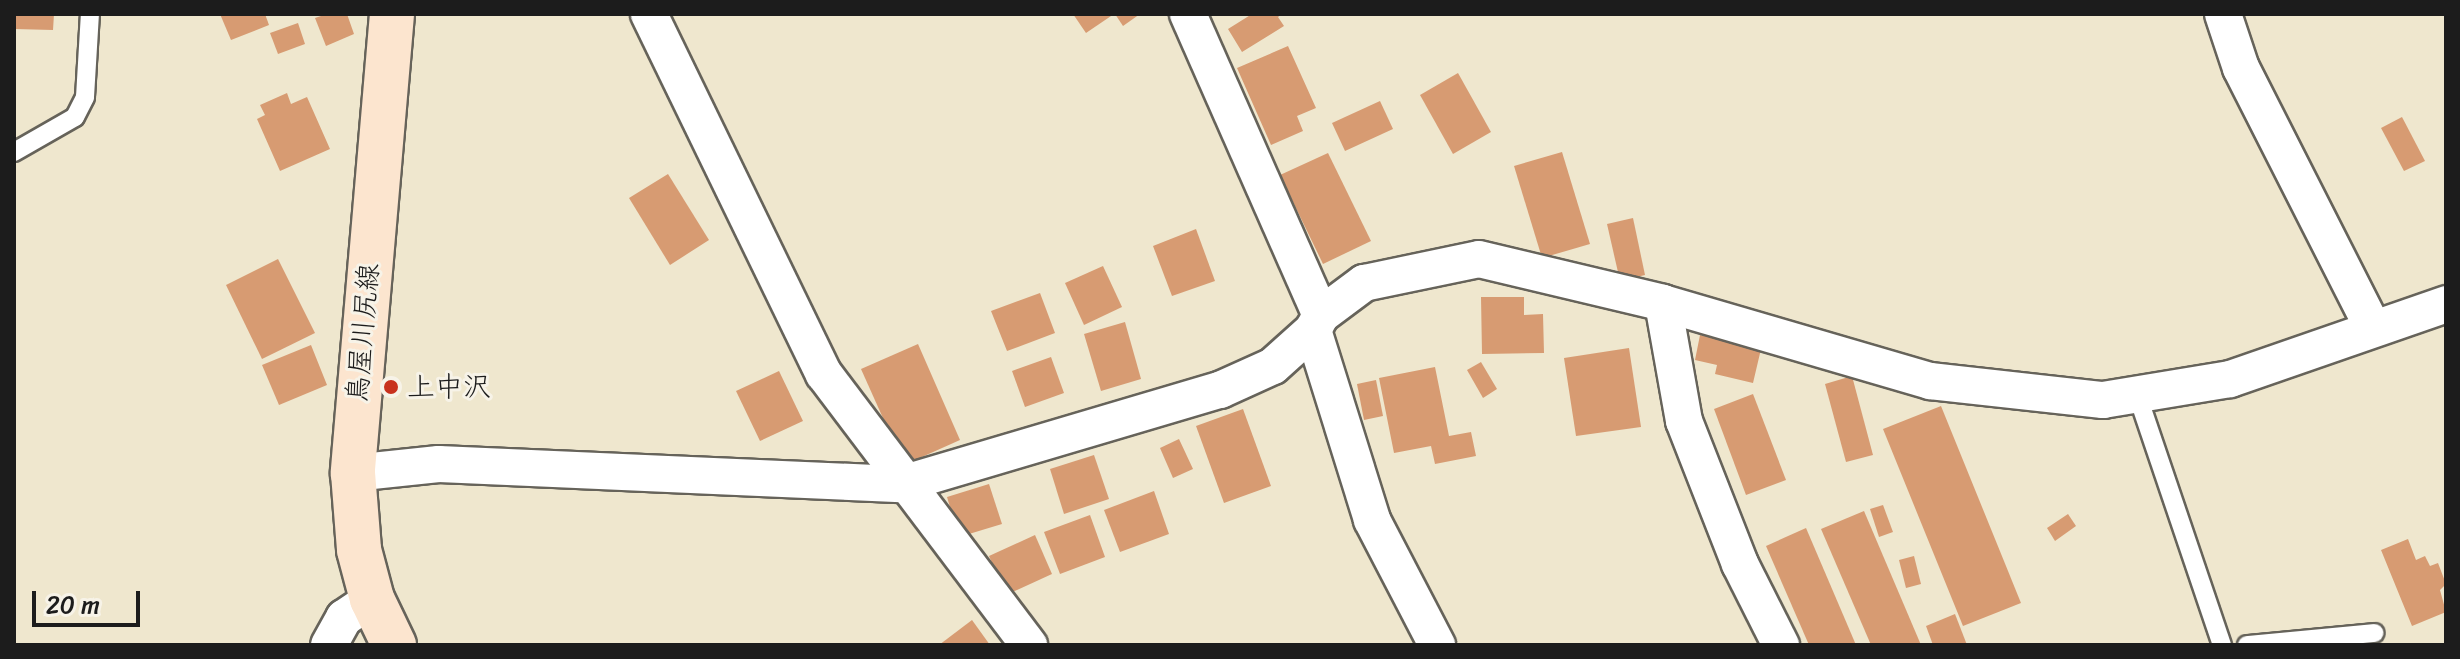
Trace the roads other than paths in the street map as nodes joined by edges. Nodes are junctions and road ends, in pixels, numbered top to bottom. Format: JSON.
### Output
{"nodes":[{"id":1,"x":90,"y":14,"type":"edge"},
{"id":2,"x":392,"y":14,"type":"edge"},
{"id":3,"x":649,"y":14,"type":"edge"},
{"id":4,"x":1188,"y":14,"type":"edge"},
{"id":5,"x":2223,"y":14,"type":"edge"},
{"id":6,"x":14,"y":152,"type":"edge"},
{"id":7,"x":1663,"y":303,"type":"junction"},
{"id":8,"x":2446,"y":304,"type":"edge"},
{"id":9,"x":1317,"y":322,"type":"junction"},
{"id":10,"x":2373,"y":328,"type":"junction"},
{"id":11,"x":2138,"y":397,"type":"junction"},
{"id":12,"x":353,"y":473,"type":"junction"},
{"id":13,"x":902,"y":484,"type":"junction"},
{"id":14,"x":372,"y":599,"type":"junction"},
{"id":15,"x":2374,"y":633,"type":"dead end"},
{"id":16,"x":329,"y":645,"type":"edge"},
{"id":17,"x":394,"y":645,"type":"edge"},
{"id":18,"x":1029,"y":645,"type":"edge"},
{"id":19,"x":1437,"y":645,"type":"edge"},
{"id":20,"x":1781,"y":645,"type":"edge"},
{"id":21,"x":2222,"y":645,"type":"edge"},
{"id":22,"x":2247,"y":645,"type":"edge"}],
"edges":[{"from":1,"to":6,"type":"lane"},
{"from":2,"to":12,"type":"main road","name":"鳥屋川尻線"},
{"from":3,"to":13,"type":"street"},
{"from":4,"to":9,"type":"street"},
{"from":5,"to":10,"type":"street"},
{"from":7,"to":9,"type":"street"},
{"from":7,"to":11,"type":"street"},
{"from":7,"to":20,"type":"street"},
{"from":8,"to":10,"type":"street"},
{"from":9,"to":13,"type":"street"},
{"from":9,"to":19,"type":"street"},
{"from":10,"to":11,"type":"street"},
{"from":11,"to":21,"type":"lane"},
{"from":12,"to":13,"type":"street"},
{"from":12,"to":14,"type":"main road","name":"鳥屋川尻線"},
{"from":13,"to":18,"type":"street"},
{"from":14,"to":16,"type":"street"},
{"from":14,"to":17,"type":"main road","name":"鳥屋川尻線"},
{"from":15,"to":22,"type":"lane"}]}
